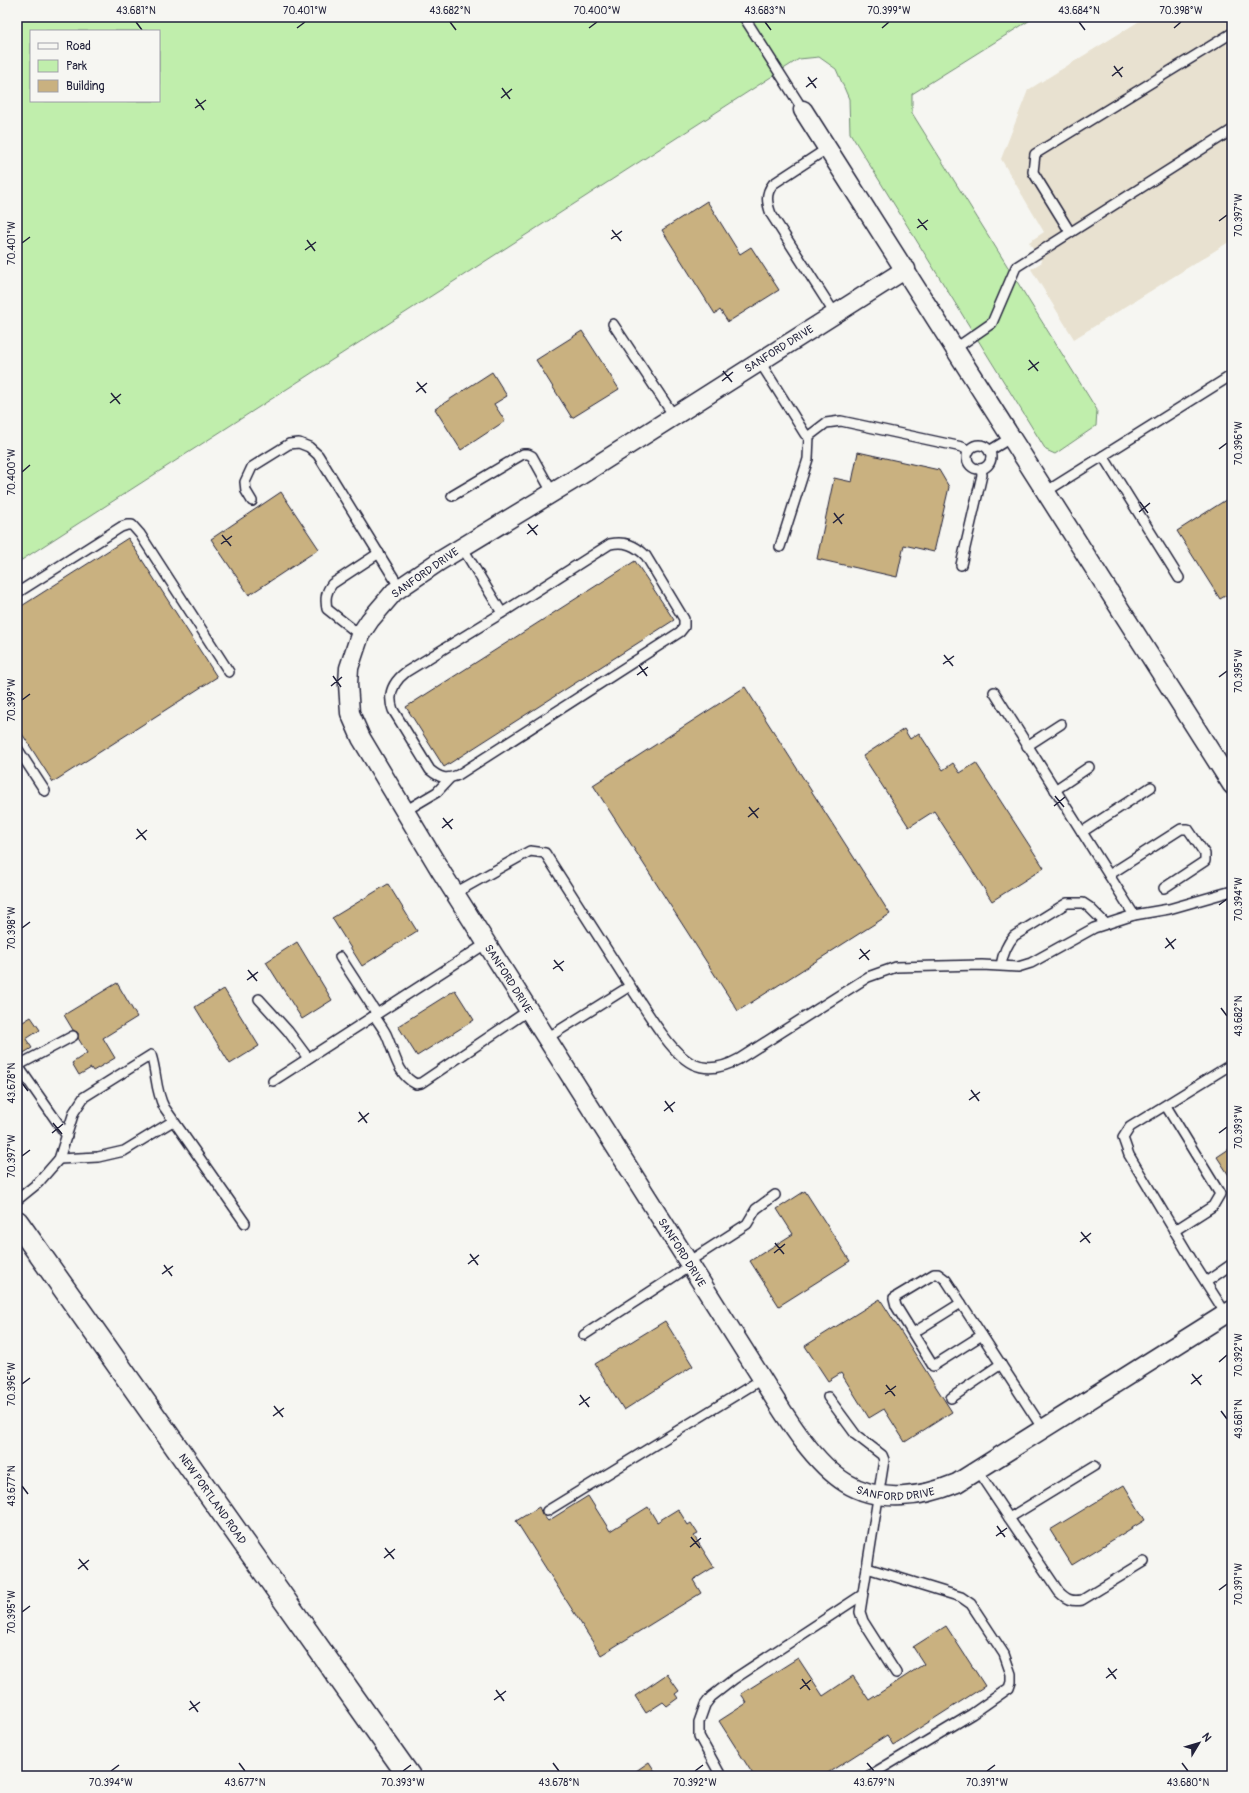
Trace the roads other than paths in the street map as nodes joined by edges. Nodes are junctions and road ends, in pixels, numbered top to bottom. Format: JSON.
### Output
{"nodes":[{"id":1,"x":744,"y":17,"type":"edge"},
{"id":2,"x":1232,"y":33,"type":"edge"},
{"id":3,"x":803,"y":110,"type":"joint"},
{"id":4,"x":1232,"y":130,"type":"edge"},
{"id":5,"x":828,"y":148,"type":"junction"},
{"id":6,"x":1070,"y":232,"type":"junction"},
{"id":7,"x":906,"y":270,"type":"junction"},
{"id":8,"x":835,"y":314,"type":"junction"},
{"id":9,"x":614,"y":324,"type":"dead end"},
{"id":10,"x":956,"y":348,"type":"junction"},
{"id":11,"x":760,"y":362,"type":"junction"},
{"id":12,"x":1232,"y":375,"type":"edge"},
{"id":13,"x":674,"y":416,"type":"junction"},
{"id":14,"x":809,"y":436,"type":"junction"},
{"id":15,"x":1012,"y":436,"type":"junction"},
{"id":16,"x":969,"y":451,"type":"junction"},
{"id":17,"x":989,"y":451,"type":"junction"},
{"id":18,"x":1104,"y":456,"type":"junction"},
{"id":19,"x":981,"y":469,"type":"junction"},
{"id":20,"x":552,"y":492,"type":"junction"},
{"id":21,"x":1047,"y":492,"type":"junction"},
{"id":22,"x":452,"y":496,"type":"dead end"},
{"id":23,"x":252,"y":502,"type":"dead end"},
{"id":24,"x":780,"y":546,"type":"dead end"},
{"id":25,"x":462,"y":547,"type":"junction"},
{"id":26,"x":379,"y":553,"type":"junction"},
{"id":27,"x":961,"y":565,"type":"dead end"},
{"id":28,"x":1179,"y":578,"type":"dead end"},
{"id":29,"x":400,"y":588,"type":"junction"},
{"id":30,"x":17,"y":593,"type":"edge"},
{"id":31,"x":502,"y":613,"type":"junction"},
{"id":32,"x":360,"y":635,"type":"junction"},
{"id":33,"x":229,"y":672,"type":"dead end"},
{"id":34,"x":994,"y":692,"type":"dead end"},
{"id":35,"x":1061,"y":724,"type":"dead end"},
{"id":36,"x":1027,"y":746,"type":"junction"},
{"id":37,"x":17,"y":748,"type":"edge"},
{"id":38,"x":1089,"y":767,"type":"dead end"},
{"id":39,"x":449,"y":778,"type":"junction"},
{"id":40,"x":1232,"y":785,"type":"edge"},
{"id":41,"x":1151,"y":787,"type":"dead end"},
{"id":42,"x":1055,"y":790,"type":"junction"},
{"id":43,"x":45,"y":791,"type":"dead end"},
{"id":44,"x":405,"y":811,"type":"junction"},
{"id":45,"x":1082,"y":832,"type":"junction"},
{"id":46,"x":1109,"y":875,"type":"junction"},
{"id":47,"x":1164,"y":888,"type":"dead end"},
{"id":48,"x":1232,"y":891,"type":"edge"},
{"id":49,"x":455,"y":893,"type":"junction"},
{"id":50,"x":1134,"y":915,"type":"junction"},
{"id":51,"x":1106,"y":924,"type":"junction"},
{"id":52,"x":487,"y":943,"type":"junction"},
{"id":53,"x":340,"y":957,"type":"dead end"},
{"id":54,"x":1001,"y":966,"type":"junction"},
{"id":55,"x":630,"y":986,"type":"junction"},
{"id":56,"x":259,"y":999,"type":"dead end"},
{"id":57,"x":529,"y":1010,"type":"junction"},
{"id":58,"x":376,"y":1015,"type":"junction"},
{"id":59,"x":73,"y":1036,"type":"dead end"},
{"id":60,"x":547,"y":1038,"type":"junction"},
{"id":61,"x":308,"y":1058,"type":"junction"},
{"id":62,"x":1232,"y":1064,"type":"edge"},
{"id":63,"x":17,"y":1066,"type":"edge"},
{"id":64,"x":273,"y":1081,"type":"dead end"},
{"id":65,"x":1166,"y":1106,"type":"junction"},
{"id":66,"x":173,"y":1121,"type":"junction"},
{"id":67,"x":67,"y":1136,"type":"junction"},
{"id":68,"x":59,"y":1159,"type":"junction"},
{"id":69,"x":775,"y":1195,"type":"dead end"},
{"id":70,"x":17,"y":1200,"type":"edge"},
{"id":71,"x":17,"y":1222,"type":"edge"},
{"id":72,"x":245,"y":1223,"type":"dead end"},
{"id":73,"x":1174,"y":1231,"type":"junction"},
{"id":74,"x":689,"y":1264,"type":"junction"},
{"id":75,"x":1232,"y":1264,"type":"edge"},
{"id":76,"x":1206,"y":1282,"type":"junction"},
{"id":77,"x":961,"y":1303,"type":"junction"},
{"id":78,"x":1229,"y":1312,"type":"edge"},
{"id":79,"x":913,"y":1333,"type":"junction"},
{"id":80,"x":584,"y":1335,"type":"dead end"},
{"id":81,"x":982,"y":1335,"type":"junction"},
{"id":82,"x":1001,"y":1364,"type":"junction"},
{"id":83,"x":762,"y":1379,"type":"junction"},
{"id":84,"x":828,"y":1397,"type":"dead end"},
{"id":85,"x":951,"y":1398,"type":"dead end"},
{"id":86,"x":1043,"y":1429,"type":"junction"},
{"id":87,"x":1094,"y":1466,"type":"dead end"},
{"id":88,"x":977,"y":1470,"type":"junction"},
{"id":89,"x":878,"y":1495,"type":"junction"},
{"id":90,"x":547,"y":1511,"type":"dead end"},
{"id":91,"x":1009,"y":1518,"type":"junction"},
{"id":92,"x":1144,"y":1562,"type":"dead end"},
{"id":93,"x":867,"y":1568,"type":"junction"},
{"id":94,"x":862,"y":1595,"type":"junction"},
{"id":95,"x":896,"y":1673,"type":"dead end"},
{"id":96,"x":408,"y":1776,"type":"edge"},
{"id":97,"x":722,"y":1776,"type":"edge"},
{"id":98,"x":869,"y":1776,"type":"edge"}],
"edges":[{"from":1,"to":3,"type":"lane"},
{"from":2,"to":6,"type":"lane"},
{"from":3,"to":5,"type":"street"},
{"from":4,"to":6,"type":"lane"},
{"from":5,"to":7,"type":"street"},
{"from":5,"to":8,"type":"lane"},
{"from":6,"to":10,"type":"lane"},
{"from":7,"to":8,"type":"street","name":"SANFORD DRIVE"},
{"from":7,"to":10,"type":"street"},
{"from":8,"to":11,"type":"street","name":"SANFORD DRIVE"},
{"from":9,"to":13,"type":"lane"},
{"from":10,"to":15,"type":"street"},
{"from":11,"to":13,"type":"street","name":"SANFORD DRIVE"},
{"from":11,"to":14,"type":"lane"},
{"from":12,"to":18,"type":"lane"},
{"from":13,"to":20,"type":"street","name":"SANFORD DRIVE"},
{"from":14,"to":16,"type":"lane"},
{"from":14,"to":24,"type":"lane"},
{"from":15,"to":17,"type":"lane"},
{"from":15,"to":21,"type":"street"},
{"from":16,"to":17,"type":"lane"},
{"from":16,"to":19,"type":"lane"},
{"from":17,"to":19,"type":"lane"},
{"from":18,"to":21,"type":"lane"},
{"from":18,"to":28,"type":"lane"},
{"from":19,"to":27,"type":"lane"},
{"from":20,"to":22,"type":"lane"},
{"from":20,"to":25,"type":"street","name":"SANFORD DRIVE"},
{"from":21,"to":40,"type":"street"},
{"from":23,"to":26,"type":"lane"},
{"from":25,"to":29,"type":"street","name":"SANFORD DRIVE"},
{"from":25,"to":31,"type":"lane"},
{"from":26,"to":29,"type":"lane"},
{"from":26,"to":32,"type":"lane"},
{"from":29,"to":32,"type":"street","name":"SANFORD DRIVE"},
{"from":30,"to":33,"type":"lane"},
{"from":31,"to":39,"type":"lane"},
{"from":31,"to":39,"type":"lane"},
{"from":32,"to":44,"type":"street","name":"SANFORD DRIVE"},
{"from":34,"to":36,"type":"lane"},
{"from":35,"to":36,"type":"lane"},
{"from":36,"to":42,"type":"lane"},
{"from":37,"to":43,"type":"lane"},
{"from":38,"to":42,"type":"lane"},
{"from":39,"to":44,"type":"lane"},
{"from":41,"to":45,"type":"lane"},
{"from":42,"to":45,"type":"lane"},
{"from":44,"to":49,"type":"street","name":"SANFORD DRIVE"},
{"from":45,"to":46,"type":"lane"},
{"from":46,"to":47,"type":"lane"},
{"from":46,"to":50,"type":"lane"},
{"from":48,"to":50,"type":"lane"},
{"from":49,"to":52,"type":"street","name":"SANFORD DRIVE"},
{"from":49,"to":55,"type":"lane"},
{"from":50,"to":51,"type":"lane"},
{"from":51,"to":54,"type":"lane"},
{"from":51,"to":54,"type":"lane"},
{"from":52,"to":57,"type":"street","name":"SANFORD DRIVE"},
{"from":52,"to":58,"type":"lane"},
{"from":53,"to":58,"type":"lane"},
{"from":54,"to":55,"type":"lane"},
{"from":55,"to":60,"type":"lane"},
{"from":56,"to":61,"type":"lane"},
{"from":57,"to":58,"type":"lane"},
{"from":57,"to":60,"type":"street","name":"SANFORD DRIVE"},
{"from":58,"to":61,"type":"lane"},
{"from":59,"to":63,"type":"lane"},
{"from":60,"to":74,"type":"street","name":"SANFORD DRIVE"},
{"from":61,"to":64,"type":"lane"},
{"from":62,"to":65,"type":"lane"},
{"from":63,"to":67,"type":"lane"},
{"from":65,"to":73,"type":"lane"},
{"from":65,"to":73,"type":"lane"},
{"from":66,"to":67,"type":"lane"},
{"from":66,"to":68,"type":"lane"},
{"from":66,"to":72,"type":"lane"},
{"from":67,"to":68,"type":"lane"},
{"from":68,"to":70,"type":"lane"},
{"from":69,"to":74,"type":"lane"},
{"from":71,"to":96,"type":"street","name":"NEW PORTLAND ROAD"},
{"from":73,"to":76,"type":"lane"},
{"from":74,"to":80,"type":"lane"},
{"from":74,"to":83,"type":"street","name":"SANFORD DRIVE"},
{"from":75,"to":76,"type":"lane"},
{"from":76,"to":78,"type":"lane"},
{"from":77,"to":79,"type":"lane"},
{"from":77,"to":79,"type":"lane"},
{"from":77,"to":81,"type":"lane"},
{"from":78,"to":86,"type":"street","name":"SANFORD DRIVE"},
{"from":79,"to":81,"type":"lane"},
{"from":81,"to":82,"type":"lane"},
{"from":82,"to":85,"type":"lane"},
{"from":82,"to":86,"type":"lane"},
{"from":83,"to":89,"type":"street","name":"SANFORD DRIVE"},
{"from":83,"to":90,"type":"lane"},
{"from":84,"to":89,"type":"lane"},
{"from":86,"to":88,"type":"street","name":"SANFORD DRIVE"},
{"from":87,"to":91,"type":"lane"},
{"from":88,"to":89,"type":"street","name":"SANFORD DRIVE"},
{"from":88,"to":91,"type":"lane"},
{"from":89,"to":93,"type":"lane"},
{"from":91,"to":92,"type":"lane"},
{"from":93,"to":94,"type":"lane"},
{"from":93,"to":98,"type":"lane"},
{"from":94,"to":95,"type":"lane"},
{"from":94,"to":97,"type":"lane"}]}
